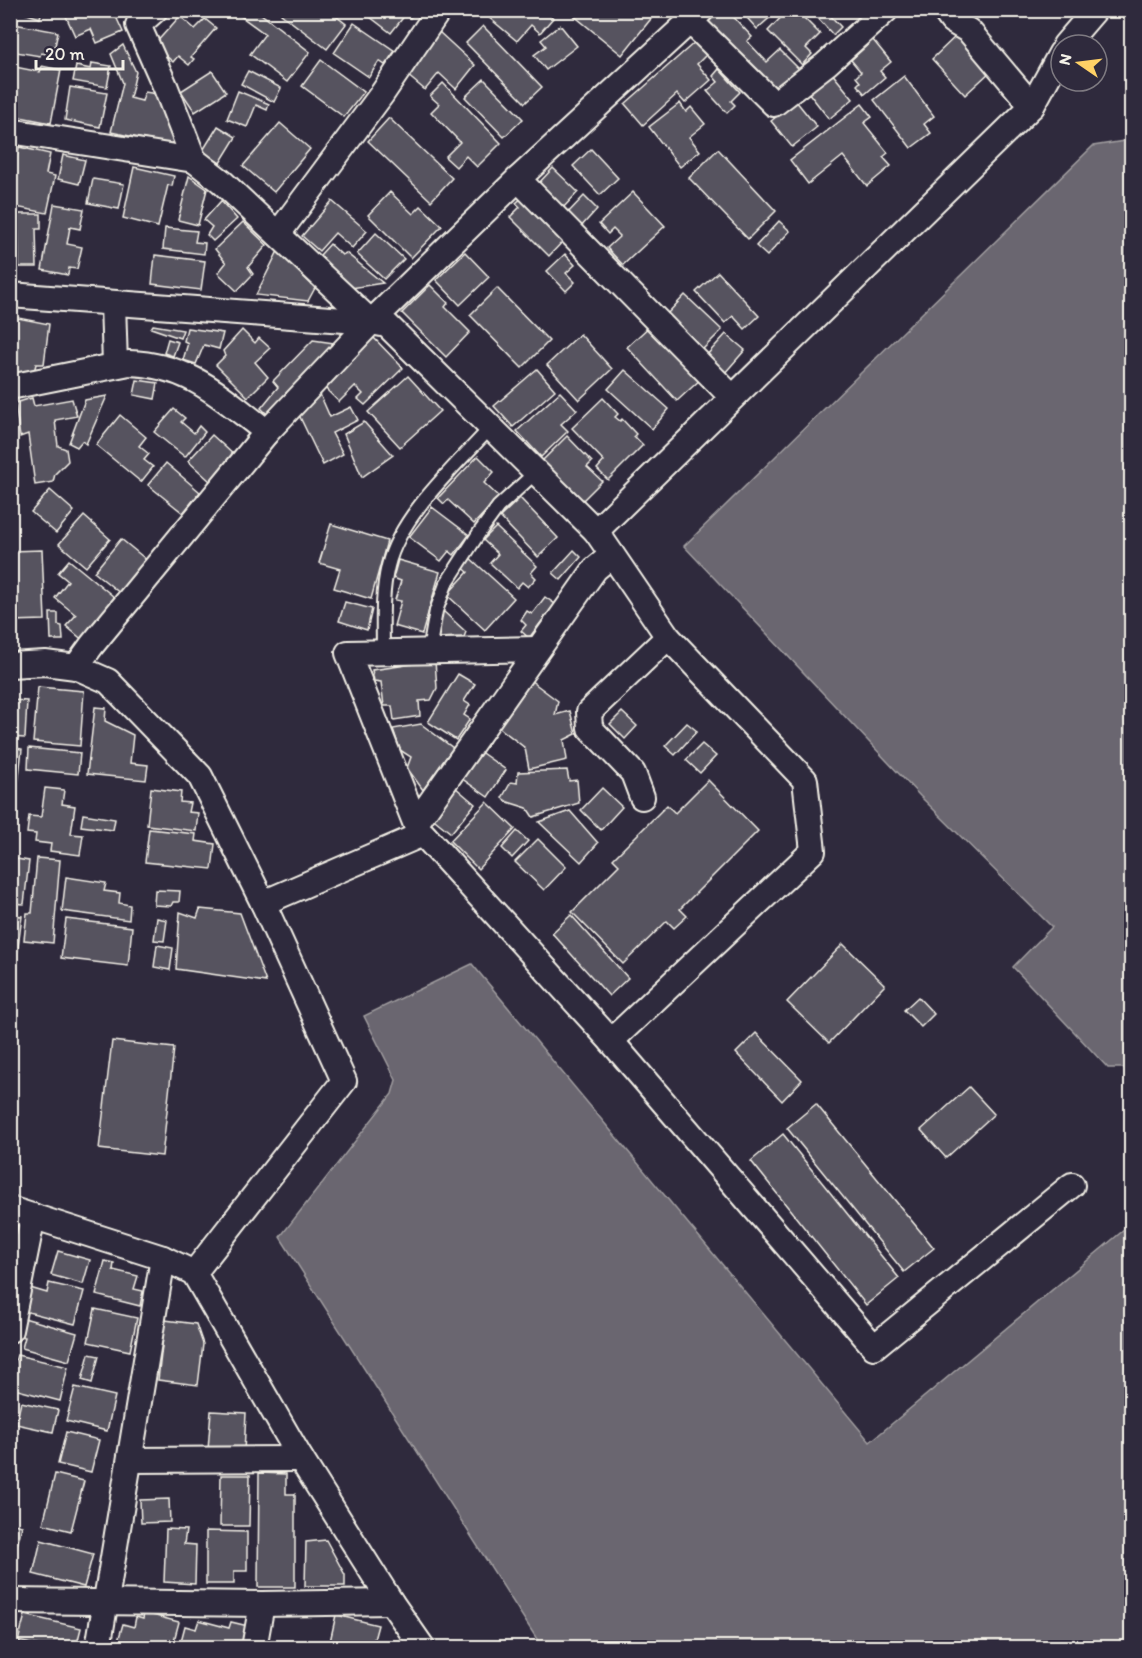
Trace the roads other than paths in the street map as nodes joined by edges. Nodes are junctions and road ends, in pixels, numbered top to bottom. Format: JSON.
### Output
{"nodes":[{"id":1,"x":439,"y":10,"type":"edge"},
{"id":2,"x":886,"y":10,"type":"edge"},
{"id":3,"x":944,"y":10,"type":"edge"},
{"id":4,"x":1095,"y":10,"type":"edge"},
{"id":5,"x":141,"y":16,"type":"edge"},
{"id":6,"x":697,"y":16,"type":"edge"},
{"id":7,"x":1075,"y":33,"type":"edge"},
{"id":8,"x":1049,"y":75,"type":"edge"},
{"id":9,"x":1032,"y":106,"type":"junction"},
{"id":10,"x":10,"y":131,"type":"edge"},
{"id":11,"x":194,"y":160,"type":"junction"},
{"id":12,"x":518,"y":179,"type":"junction"},
{"id":13,"x":278,"y":234,"type":"junction"},
{"id":14,"x":10,"y":295,"type":"edge"},
{"id":15,"x":113,"y":303,"type":"junction"},
{"id":16,"x":371,"y":322,"type":"junction"},
{"id":17,"x":115,"y":365,"type":"junction"},
{"id":18,"x":10,"y":387,"type":"edge"},
{"id":19,"x":732,"y":397,"type":"junction"},
{"id":20,"x":490,"y":427,"type":"junction"},
{"id":21,"x":267,"y":432,"type":"junction"},
{"id":22,"x":536,"y":472,"type":"junction"},
{"id":23,"x":596,"y":531,"type":"junction"},
{"id":24,"x":612,"y":555,"type":"junction"},
{"id":25,"x":668,"y":637,"type":"junction"},
{"id":26,"x":537,"y":650,"type":"junction"},
{"id":27,"x":429,"y":651,"type":"junction"},
{"id":28,"x":383,"y":653,"type":"junction"},
{"id":29,"x":10,"y":665,"type":"edge"},
{"id":30,"x":76,"y":667,"type":"junction"},
{"id":31,"x":642,"y":797,"type":"dead end"},
{"id":32,"x":418,"y":829,"type":"junction"},
{"id":33,"x":263,"y":903,"type":"junction"},
{"id":34,"x":611,"y":1041,"type":"junction"},
{"id":35,"x":1072,"y":1185,"type":"dead end"},
{"id":36,"x":10,"y":1209,"type":"edge"},
{"id":37,"x":33,"y":1216,"type":"junction"},
{"id":38,"x":163,"y":1258,"type":"junction"},
{"id":39,"x":194,"y":1273,"type":"junction"},
{"id":40,"x":10,"y":1330,"type":"edge"},
{"id":41,"x":301,"y":1459,"type":"junction"},
{"id":42,"x":130,"y":1460,"type":"junction"},
{"id":43,"x":10,"y":1601,"type":"edge"},
{"id":44,"x":391,"y":1602,"type":"junction"},
{"id":45,"x":107,"y":1603,"type":"junction"},
{"id":46,"x":262,"y":1604,"type":"junction"},
{"id":47,"x":418,"y":1645,"type":"edge"},
{"id":48,"x":98,"y":1647,"type":"edge"},
{"id":49,"x":254,"y":1647,"type":"edge"}],
"edges":[{"from":1,"to":13,"type":"street"},
{"from":2,"to":6,"type":"street"},
{"from":3,"to":9,"type":"street"},
{"from":4,"to":7,"type":"street"},
{"from":5,"to":11,"type":"street"},
{"from":6,"to":12,"type":"street"},
{"from":8,"to":9,"type":"street"},
{"from":9,"to":19,"type":"street"},
{"from":10,"to":11,"type":"street"},
{"from":11,"to":13,"type":"street"},
{"from":12,"to":16,"type":"street"},
{"from":12,"to":19,"type":"street"},
{"from":13,"to":16,"type":"street"},
{"from":14,"to":15,"type":"street"},
{"from":15,"to":16,"type":"street"},
{"from":15,"to":17,"type":"street"},
{"from":16,"to":20,"type":"street"},
{"from":16,"to":21,"type":"street"},
{"from":17,"to":18,"type":"street"},
{"from":17,"to":21,"type":"street"},
{"from":19,"to":23,"type":"street"},
{"from":20,"to":22,"type":"street"},
{"from":20,"to":28,"type":"lane"},
{"from":21,"to":30,"type":"street"},
{"from":22,"to":23,"type":"street"},
{"from":22,"to":27,"type":"lane"},
{"from":23,"to":24,"type":"street"},
{"from":24,"to":25,"type":"street"},
{"from":24,"to":26,"type":"street"},
{"from":25,"to":31,"type":"street"},
{"from":25,"to":34,"type":"street"},
{"from":26,"to":27,"type":"street"},
{"from":26,"to":32,"type":"street"},
{"from":27,"to":28,"type":"street"},
{"from":28,"to":32,"type":"street"},
{"from":29,"to":30,"type":"street"},
{"from":30,"to":33,"type":"street"},
{"from":32,"to":33,"type":"street"},
{"from":32,"to":34,"type":"street"},
{"from":33,"to":39,"type":"street"},
{"from":34,"to":35,"type":"street"},
{"from":36,"to":37,"type":"street"},
{"from":37,"to":38,"type":"street"},
{"from":37,"to":40,"type":"street"},
{"from":38,"to":39,"type":"street"},
{"from":38,"to":42,"type":"street"},
{"from":39,"to":41,"type":"street"},
{"from":41,"to":42,"type":"street"},
{"from":41,"to":44,"type":"street"},
{"from":42,"to":45,"type":"street"},
{"from":43,"to":45,"type":"street"},
{"from":44,"to":46,"type":"street"},
{"from":44,"to":47,"type":"street"},
{"from":45,"to":46,"type":"street"},
{"from":45,"to":48,"type":"street"},
{"from":46,"to":49,"type":"street"}]}
